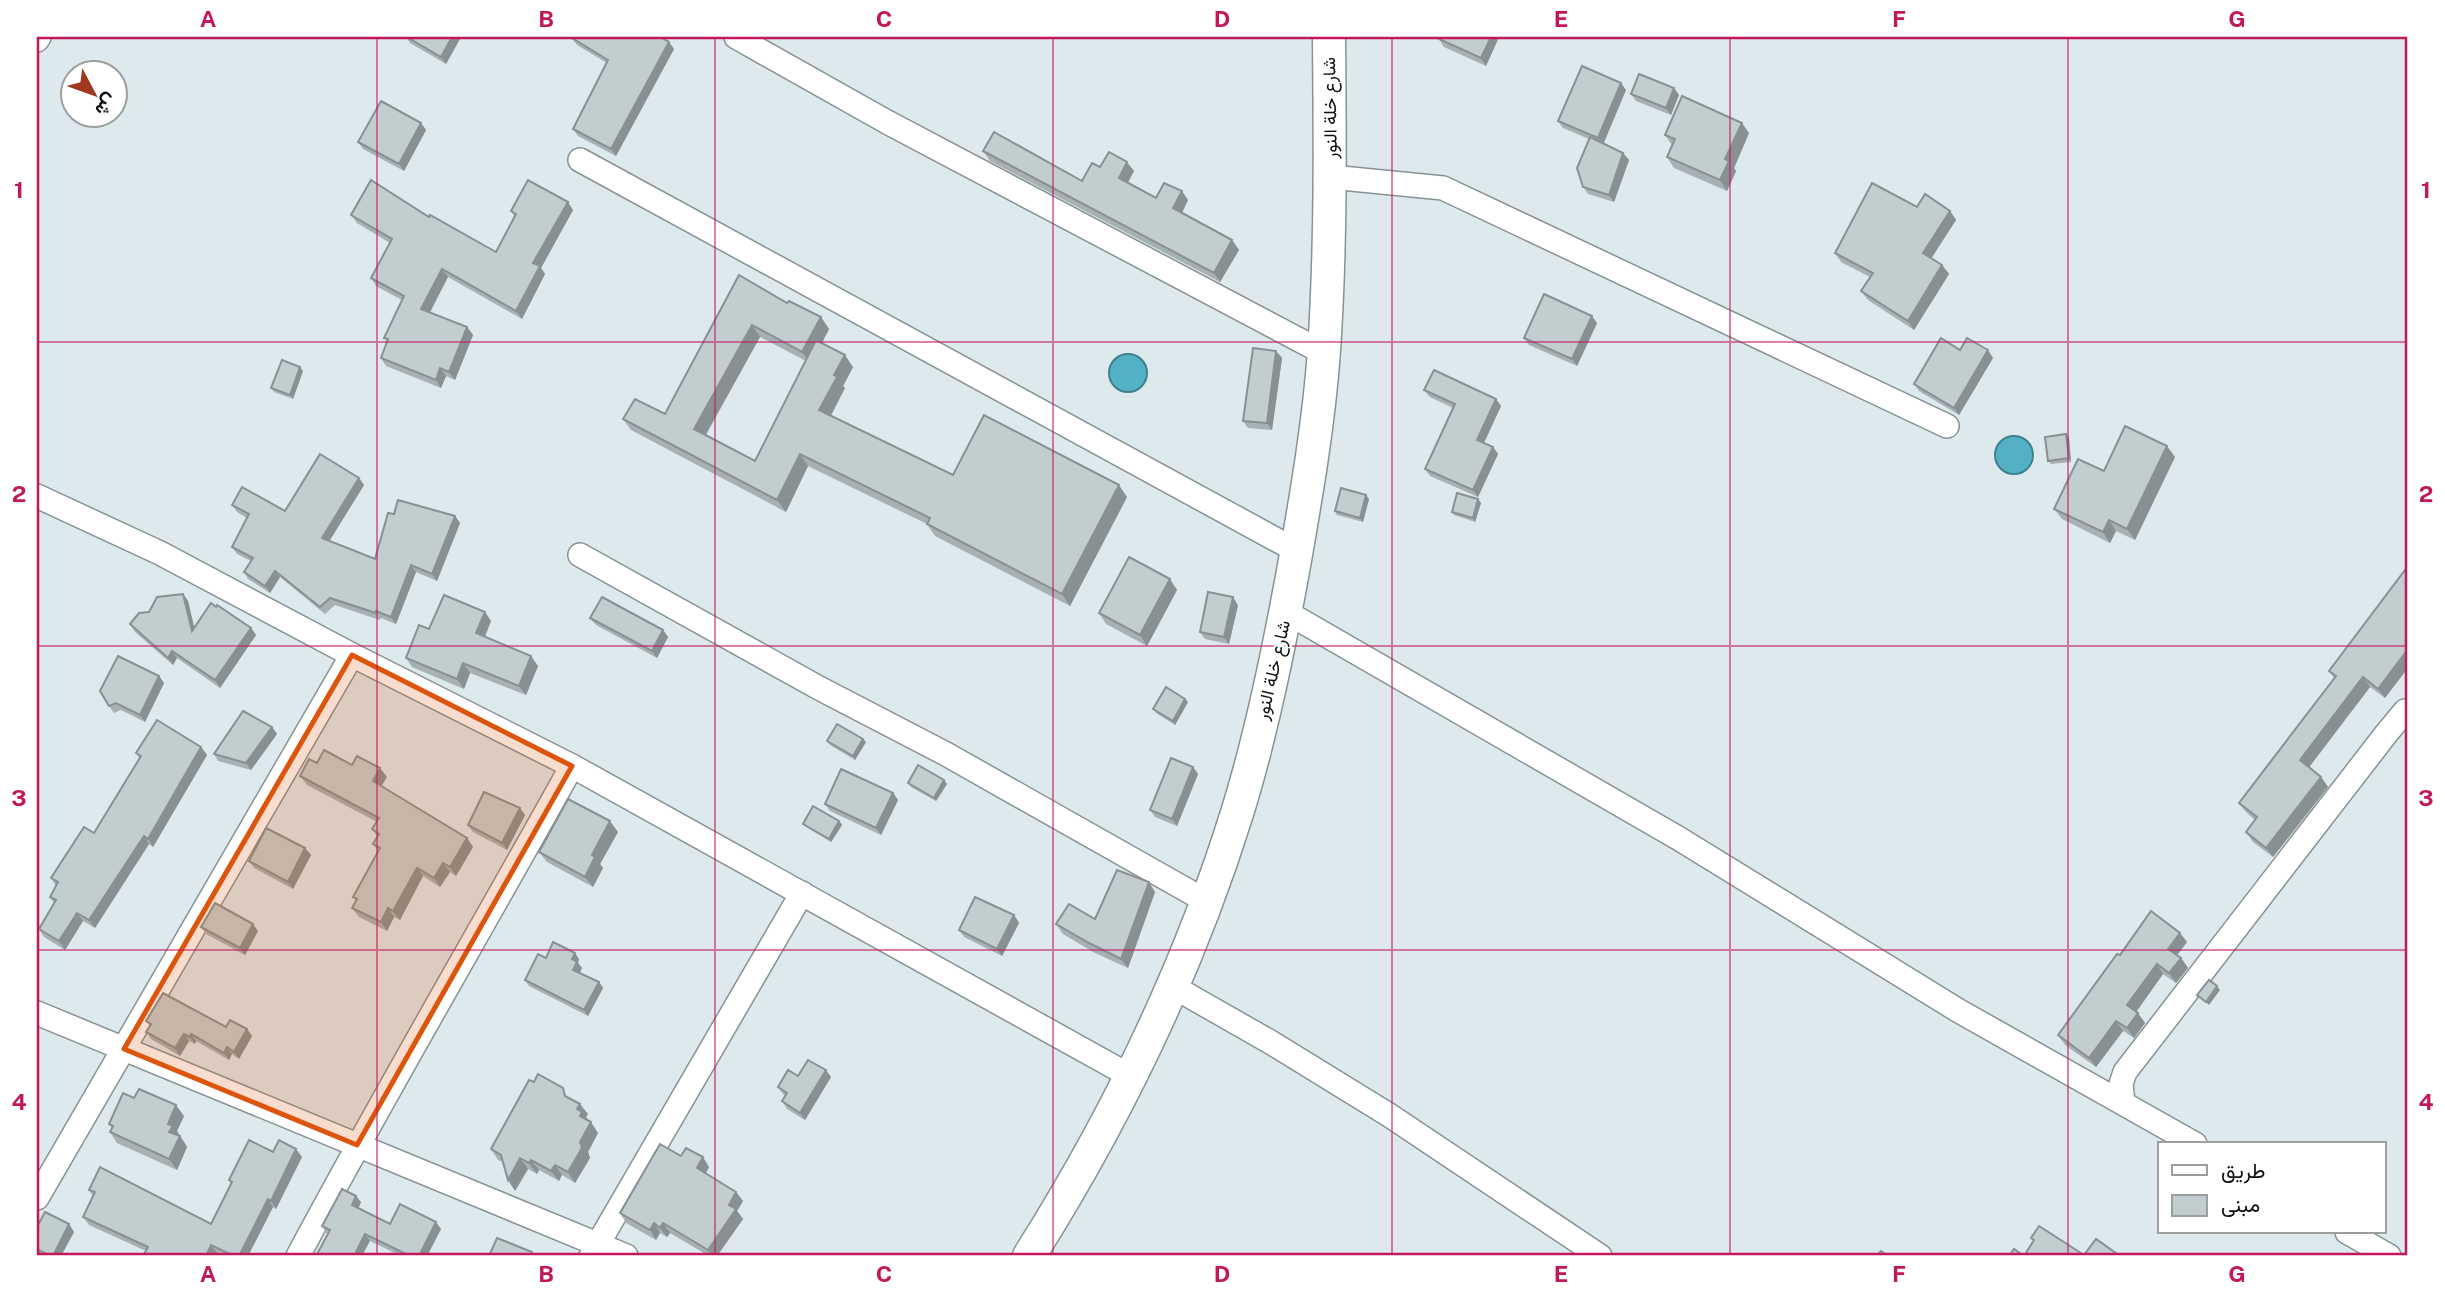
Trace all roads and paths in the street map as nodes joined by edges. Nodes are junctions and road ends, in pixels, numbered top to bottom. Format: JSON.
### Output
{"nodes":[{"id":1,"x":736,"y":37,"type":"edge"},
{"id":2,"x":1329,"y":37,"type":"edge"},
{"id":3,"x":580,"y":160,"type":"dead end"},
{"id":4,"x":1331,"y":177,"type":"junction"},
{"id":5,"x":1324,"y":353,"type":"junction"},
{"id":6,"x":1947,"y":426,"type":"dead end"},
{"id":7,"x":37,"y":496,"type":"edge"},
{"id":8,"x":1297,"y":551,"type":"junction"},
{"id":9,"x":580,"y":555,"type":"dead end"},
{"id":10,"x":1286,"y":612,"type":"junction"},
{"id":11,"x":352,"y":656,"type":"junction"},
{"id":12,"x":2408,"y":711,"type":"edge"},
{"id":13,"x":572,"y":766,"type":"junction"},
{"id":14,"x":802,"y":893,"type":"junction"},
{"id":15,"x":1206,"y":901,"type":"junction"},
{"id":16,"x":1172,"y":986,"type":"junction"},
{"id":17,"x":37,"y":1013,"type":"edge"},
{"id":18,"x":124,"y":1049,"type":"junction"},
{"id":19,"x":1132,"y":1077,"type":"junction"},
{"id":20,"x":2123,"y":1103,"type":"junction"},
{"id":21,"x":2191,"y":1142,"type":"edge"},
{"id":22,"x":357,"y":1145,"type":"junction"},
{"id":23,"x":37,"y":1198,"type":"edge"},
{"id":24,"x":2350,"y":1234,"type":"edge"},
{"id":25,"x":594,"y":1250,"type":"edge"},
{"id":26,"x":298,"y":1256,"type":"edge"},
{"id":27,"x":626,"y":1256,"type":"edge"},
{"id":28,"x":1029,"y":1256,"type":"edge"},
{"id":29,"x":1600,"y":1256,"type":"edge"},
{"id":30,"x":2389,"y":1256,"type":"edge"}],
"edges":[{"from":1,"to":5,"type":"street"},
{"from":2,"to":4,"type":"street","name":"شارع خلة النور"},
{"from":3,"to":8,"type":"street"},
{"from":4,"to":5,"type":"street","name":"شارع خلة النور"},
{"from":4,"to":6,"type":"street"},
{"from":5,"to":8,"type":"street","name":"شارع خلة النور"},
{"from":7,"to":11,"type":"street"},
{"from":8,"to":10,"type":"street","name":"شارع خلة النور"},
{"from":9,"to":15,"type":"street"},
{"from":10,"to":15,"type":"street","name":"شارع خلة النور"},
{"from":10,"to":20,"type":"street"},
{"from":11,"to":13,"type":"street"},
{"from":11,"to":18,"type":"street"},
{"from":12,"to":20,"type":"street"},
{"from":13,"to":14,"type":"street"},
{"from":13,"to":22,"type":"street"},
{"from":14,"to":19,"type":"street"},
{"from":14,"to":25,"type":"street"},
{"from":15,"to":16,"type":"street","name":"شارع خلة النور"},
{"from":16,"to":19,"type":"street","name":"شارع خلة النور"},
{"from":16,"to":29,"type":"street"},
{"from":17,"to":18,"type":"street"},
{"from":18,"to":22,"type":"street"},
{"from":18,"to":23,"type":"street"},
{"from":19,"to":28,"type":"street","name":"شارع خلة النور"},
{"from":20,"to":21,"type":"street"},
{"from":22,"to":25,"type":"street"},
{"from":22,"to":26,"type":"street"},
{"from":24,"to":30,"type":"street"},
{"from":25,"to":27,"type":"street"}]}
